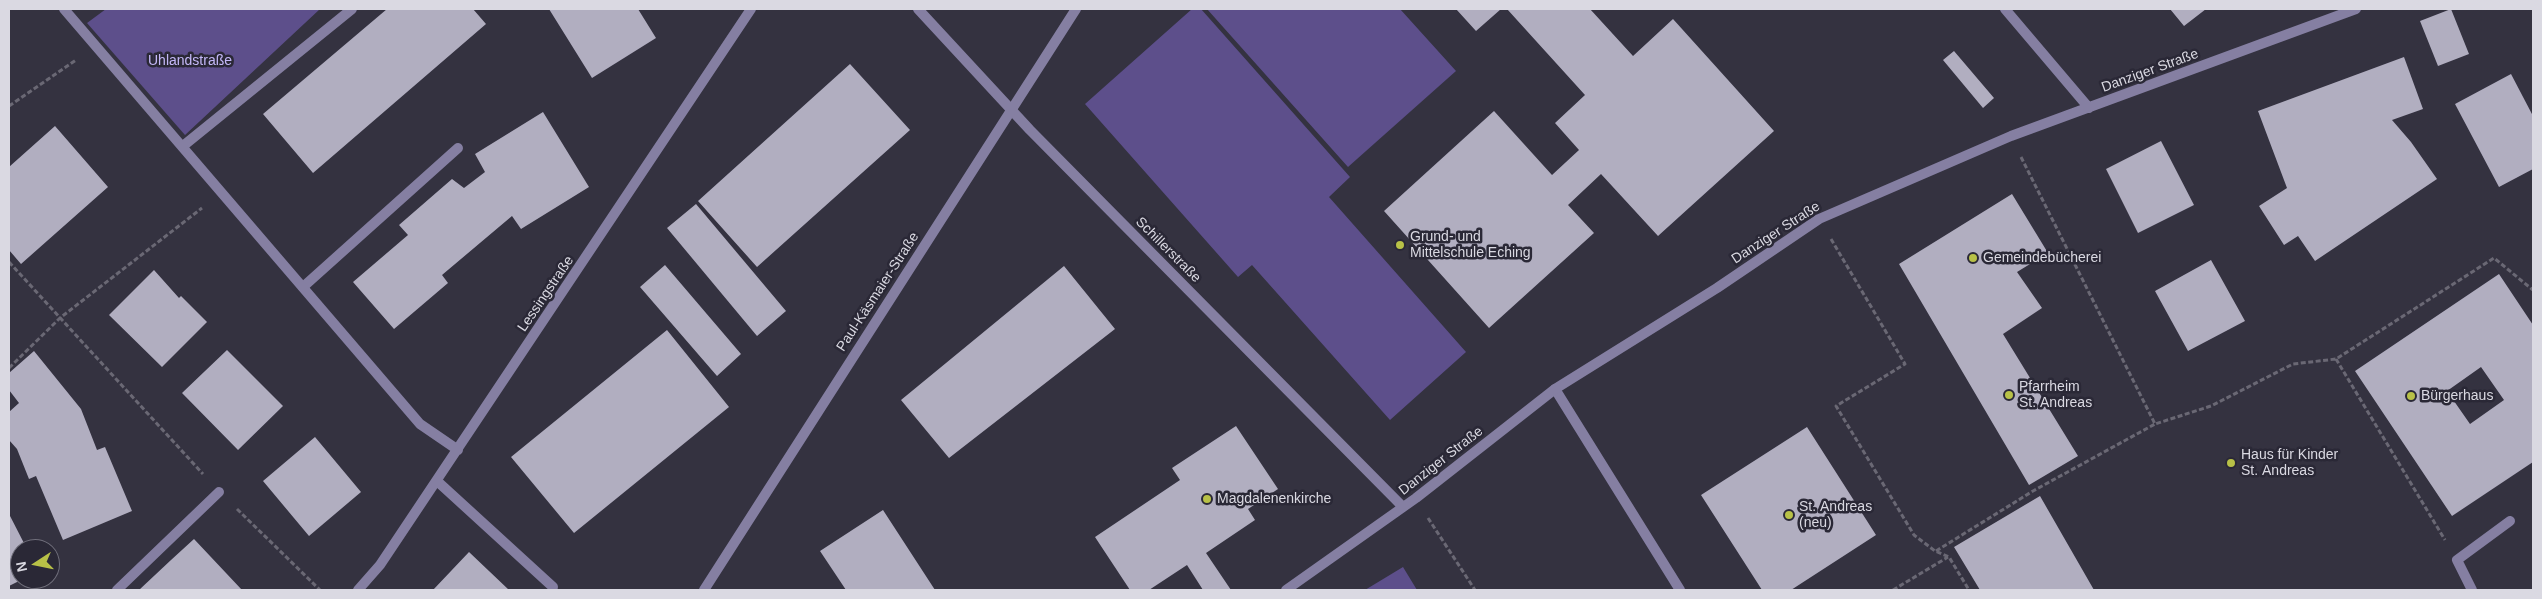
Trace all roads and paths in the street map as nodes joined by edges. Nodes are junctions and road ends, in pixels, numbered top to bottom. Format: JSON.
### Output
{"nodes":[{"id":1,"x":64,"y":9,"type":"edge"},
{"id":2,"x":352,"y":9,"type":"edge"},
{"id":3,"x":751,"y":9,"type":"edge"},
{"id":4,"x":918,"y":9,"type":"edge"},
{"id":5,"x":1076,"y":9,"type":"edge"},
{"id":6,"x":2005,"y":9,"type":"edge"},
{"id":7,"x":2356,"y":9,"type":"edge"},
{"id":8,"x":2342,"y":11,"type":"edge"},
{"id":9,"x":97,"y":46,"type":"junction"},
{"id":10,"x":9,"y":106,"type":"edge"},
{"id":11,"x":2089,"y":108,"type":"junction"},
{"id":12,"x":1011,"y":111,"type":"junction"},
{"id":13,"x":2011,"y":136,"type":"junction"},
{"id":14,"x":183,"y":146,"type":"junction"},
{"id":15,"x":458,"y":148,"type":"dead end"},
{"id":16,"x":222,"y":192,"type":"junction"},
{"id":17,"x":1819,"y":219,"type":"junction"},
{"id":18,"x":9,"y":262,"type":"edge"},
{"id":19,"x":303,"y":287,"type":"junction"},
{"id":20,"x":2533,"y":290,"type":"edge"},
{"id":21,"x":60,"y":318,"type":"junction"},
{"id":22,"x":2336,"y":359,"type":"junction"},
{"id":23,"x":9,"y":368,"type":"edge"},
{"id":24,"x":1554,"y":389,"type":"junction"},
{"id":25,"x":2155,"y":424,"type":"junction"},
{"id":26,"x":458,"y":450,"type":"junction"},
{"id":27,"x":437,"y":481,"type":"junction"},
{"id":28,"x":219,"y":492,"type":"junction"},
{"id":29,"x":1416,"y":498,"type":"junction"},
{"id":30,"x":1403,"y":507,"type":"junction"},
{"id":31,"x":2510,"y":522,"type":"dead end"},
{"id":32,"x":1935,"y":551,"type":"junction"},
{"id":33,"x":1949,"y":557,"type":"junction"},
{"id":34,"x":2456,"y":560,"type":"junction"},
{"id":35,"x":553,"y":588,"type":"dead end"},
{"id":36,"x":117,"y":590,"type":"edge"},
{"id":37,"x":320,"y":590,"type":"edge"},
{"id":38,"x":358,"y":590,"type":"edge"},
{"id":39,"x":704,"y":590,"type":"edge"},
{"id":40,"x":1286,"y":590,"type":"edge"},
{"id":41,"x":1476,"y":590,"type":"edge"},
{"id":42,"x":1680,"y":590,"type":"edge"},
{"id":43,"x":1893,"y":590,"type":"edge"},
{"id":44,"x":1969,"y":590,"type":"edge"},
{"id":45,"x":2472,"y":590,"type":"edge"}],
"edges":[{"from":1,"to":9,"type":"street"},
{"from":2,"to":14,"type":"street"},
{"from":3,"to":26,"type":"street","name":"Lessingstraße"},
{"from":4,"to":12,"type":"street","name":"Schillerstraße"},
{"from":5,"to":12,"type":"street","name":"Paul-Käsmaier-Straße"},
{"from":6,"to":11,"type":"street"},
{"from":7,"to":8,"type":"street","name":"Danziger Straße"},
{"from":8,"to":11,"type":"street","name":"Danziger Straße"},
{"from":9,"to":10,"type":"path"},
{"from":9,"to":14,"type":"street"},
{"from":11,"to":13,"type":"street","name":"Danziger Straße"},
{"from":12,"to":30,"type":"street","name":"Schillerstraße"},
{"from":12,"to":39,"type":"street","name":"Paul-Käsmaier-Straße"},
{"from":13,"to":17,"type":"street","name":"Danziger Straße"},
{"from":13,"to":25,"type":"path"},
{"from":14,"to":16,"type":"street"},
{"from":15,"to":19,"type":"street"},
{"from":16,"to":19,"type":"street"},
{"from":16,"to":21,"type":"path"},
{"from":17,"to":24,"type":"street","name":"Danziger Straße"},
{"from":17,"to":32,"type":"path"},
{"from":18,"to":21,"type":"path"},
{"from":19,"to":26,"type":"street"},
{"from":20,"to":22,"type":"path"},
{"from":21,"to":23,"type":"path"},
{"from":21,"to":28,"type":"path"},
{"from":22,"to":25,"type":"path"},
{"from":22,"to":34,"type":"path"},
{"from":24,"to":29,"type":"street","name":"Danziger Straße"},
{"from":24,"to":42,"type":"street"},
{"from":25,"to":32,"type":"path"},
{"from":26,"to":27,"type":"street","name":"Lessingstraße"},
{"from":27,"to":35,"type":"street"},
{"from":27,"to":38,"type":"street","name":"Lessingstraße"},
{"from":28,"to":36,"type":"street"},
{"from":28,"to":37,"type":"path"},
{"from":29,"to":30,"type":"street","name":"Danziger Straße"},
{"from":29,"to":41,"type":"path"},
{"from":30,"to":40,"type":"street","name":"Danziger Straße"},
{"from":31,"to":34,"type":"street"},
{"from":32,"to":33,"type":"path"},
{"from":33,"to":43,"type":"path"},
{"from":33,"to":44,"type":"path"},
{"from":34,"to":45,"type":"street"}]}
